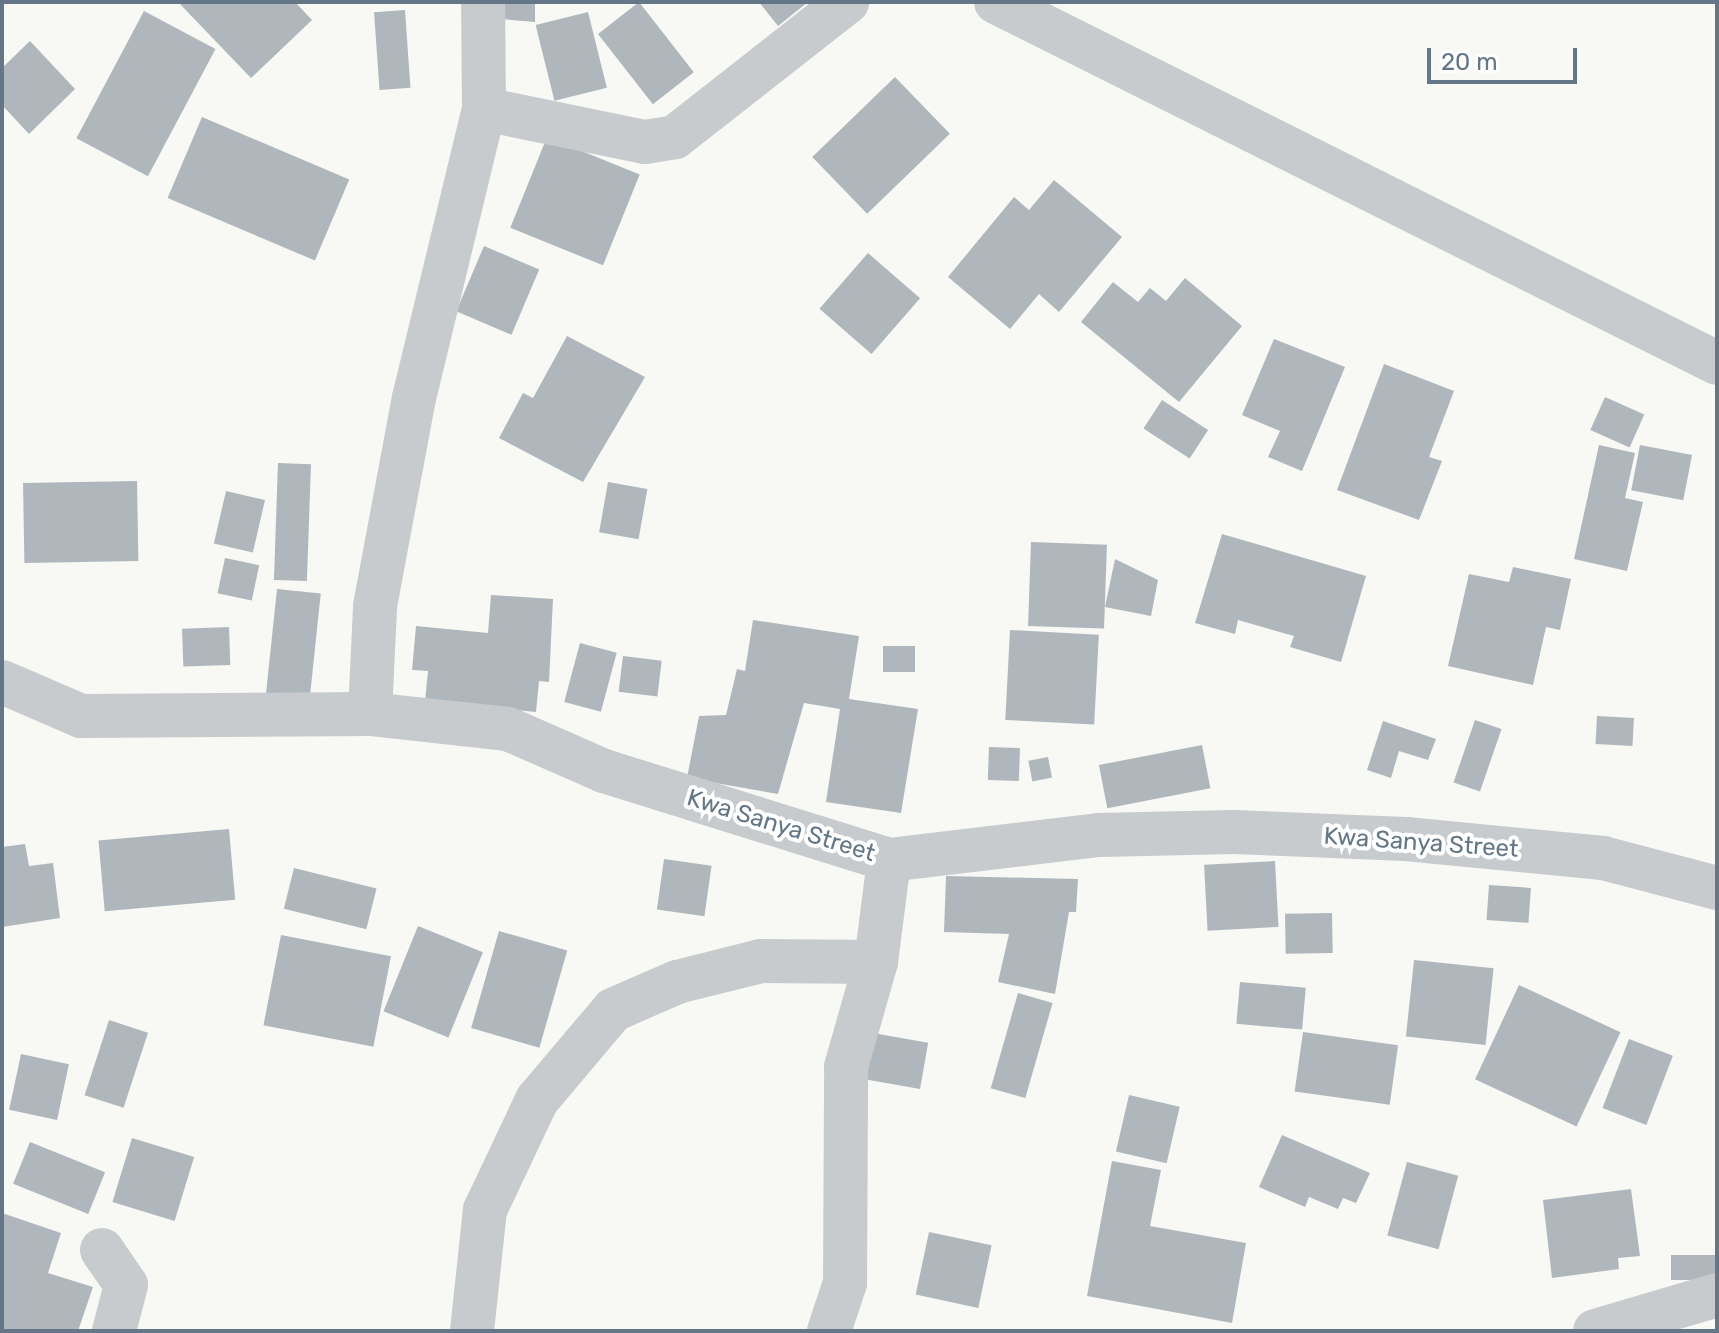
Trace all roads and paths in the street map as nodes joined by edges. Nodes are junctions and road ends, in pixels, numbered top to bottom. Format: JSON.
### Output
{"nodes":[{"id":1,"x":483,"y":2,"type":"edge"},
{"id":2,"x":847,"y":2,"type":"edge"},
{"id":3,"x":996,"y":2,"type":"edge"},
{"id":4,"x":484,"y":109,"type":"junction"},
{"id":5,"x":1717,"y":363,"type":"edge"},
{"id":6,"x":2,"y":682,"type":"edge"},
{"id":7,"x":370,"y":714,"type":"junction"},
{"id":8,"x":889,"y":860,"type":"junction"},
{"id":9,"x":1717,"y":888,"type":"edge"},
{"id":10,"x":876,"y":962,"type":"junction"},
{"id":11,"x":102,"y":1250,"type":"dead end"},
{"id":12,"x":1717,"y":1295,"type":"edge"},
{"id":13,"x":114,"y":1331,"type":"edge"},
{"id":14,"x":472,"y":1331,"type":"edge"},
{"id":15,"x":829,"y":1331,"type":"edge"},
{"id":16,"x":1595,"y":1331,"type":"edge"}],
"edges":[{"from":1,"to":4,"type":"street"},
{"from":2,"to":4,"type":"street"},
{"from":3,"to":5,"type":"street"},
{"from":4,"to":7,"type":"street"},
{"from":6,"to":7,"type":"street","name":"Kwa Sanya Street"},
{"from":7,"to":8,"type":"street","name":"Kwa Sanya Street"},
{"from":8,"to":9,"type":"street","name":"Kwa Sanya Street"},
{"from":8,"to":10,"type":"street"},
{"from":10,"to":14,"type":"street"},
{"from":10,"to":15,"type":"street"},
{"from":11,"to":13,"type":"street"},
{"from":12,"to":16,"type":"street"}]}
